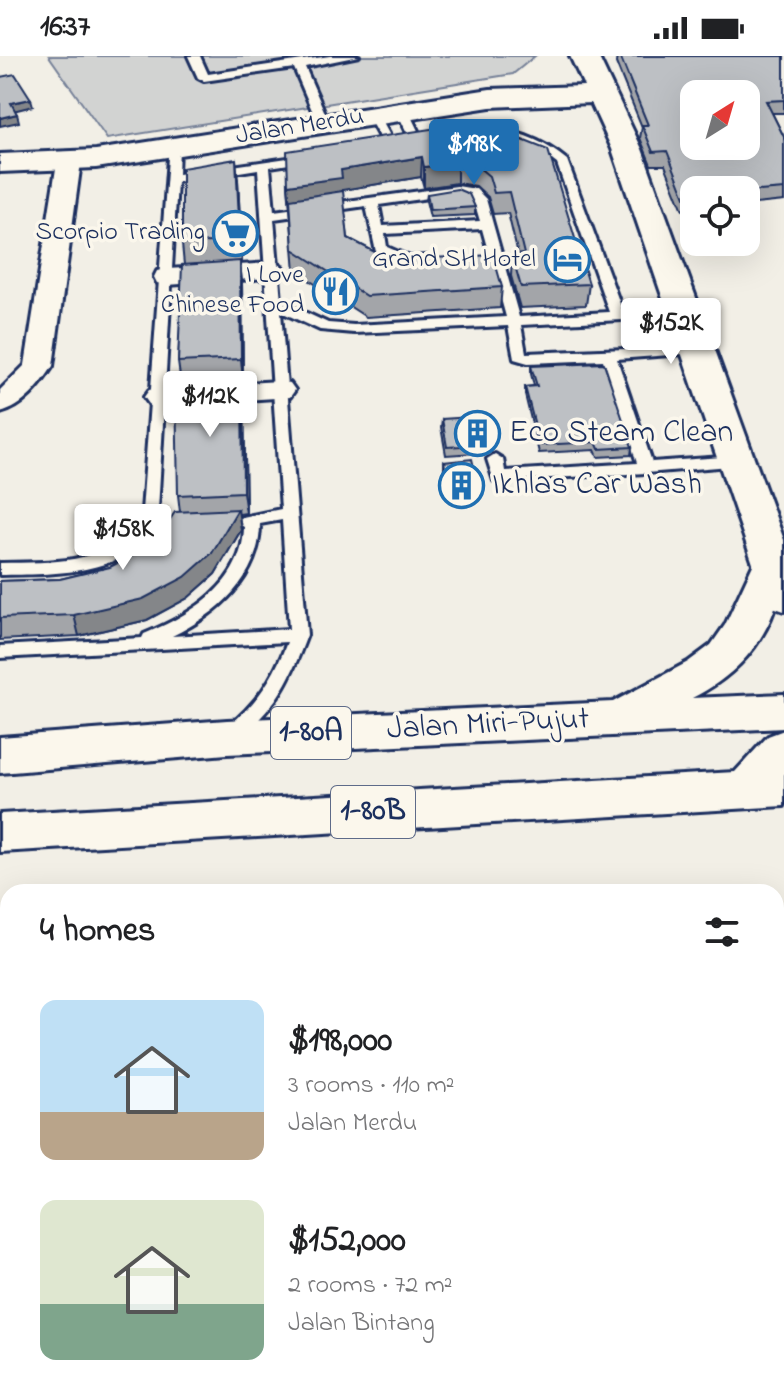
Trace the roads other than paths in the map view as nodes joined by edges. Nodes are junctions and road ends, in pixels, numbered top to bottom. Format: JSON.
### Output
{"nodes":[{"id":1,"x":194,"y":56,"type":"edge"},
{"id":2,"x":353,"y":56,"type":"edge"},
{"id":3,"x":584,"y":56,"type":"edge"},
{"id":4,"x":298,"y":64,"type":"junction"},
{"id":5,"x":556,"y":64,"type":"edge"},
{"id":6,"x":600,"y":94,"type":"junction"},
{"id":7,"x":488,"y":99,"type":"junction"},
{"id":8,"x":402,"y":110,"type":"junction"},
{"id":9,"x":373,"y":115,"type":"junction"},
{"id":10,"x":323,"y":122,"type":"junction"},
{"id":11,"x":459,"y":133,"type":"edge"},
{"id":12,"x":431,"y":137,"type":"edge"},
{"id":13,"x":416,"y":139,"type":"junction"},
{"id":14,"x":388,"y":143,"type":"junction"},
{"id":15,"x":373,"y":146,"type":"edge"},
{"id":16,"x":173,"y":147,"type":"junction"},
{"id":17,"x":627,"y":149,"type":"junction"},
{"id":18,"x":326,"y":154,"type":"edge"},
{"id":19,"x":69,"y":162,"type":"junction"},
{"id":20,"x":0,"y":163,"type":"edge"},
{"id":21,"x":264,"y":166,"type":"junction"},
{"id":22,"x":171,"y":179,"type":"junction"},
{"id":23,"x":372,"y":202,"type":"junction"},
{"id":24,"x":268,"y":216,"type":"junction"},
{"id":25,"x":487,"y":225,"type":"junction"},
{"id":26,"x":377,"y":230,"type":"junction"},
{"id":27,"x":437,"y":260,"type":"edge"},
{"id":28,"x":272,"y":271,"type":"junction"},
{"id":29,"x":167,"y":277,"type":"junction"},
{"id":30,"x":274,"y":303,"type":"junction"},
{"id":31,"x":683,"y":313,"type":"junction"},
{"id":32,"x":618,"y":317,"type":"junction"},
{"id":33,"x":514,"y":322,"type":"junction"},
{"id":34,"x":696,"y":349,"type":"junction"},
{"id":35,"x":609,"y":355,"type":"junction"},
{"id":36,"x":280,"y":390,"type":"junction"},
{"id":37,"x":159,"y":397,"type":"junction"},
{"id":38,"x":0,"y":404,"type":"edge"},
{"id":39,"x":495,"y":459,"type":"dead end"},
{"id":40,"x":737,"y":461,"type":"junction"},
{"id":41,"x":646,"y":468,"type":"junction"},
{"id":42,"x":289,"y":513,"type":"junction"},
{"id":43,"x":252,"y":521,"type":"junction"},
{"id":44,"x":223,"y":523,"type":"edge"},
{"id":45,"x":0,"y":569,"type":"edge"},
{"id":46,"x":780,"y":576,"type":"edge"},
{"id":47,"x":298,"y":635,"type":"junction"},
{"id":48,"x":128,"y":645,"type":"junction"},
{"id":49,"x":0,"y":652,"type":"edge"},
{"id":50,"x":784,"y":711,"type":"edge"},
{"id":51,"x":623,"y":719,"type":"junction"},
{"id":52,"x":227,"y":737,"type":"junction"},
{"id":53,"x":784,"y":748,"type":"edge"},
{"id":54,"x":0,"y":755,"type":"edge"},
{"id":55,"x":765,"y":790,"type":"edge"},
{"id":56,"x":0,"y":833,"type":"edge"}],
"edges":[{"from":1,"to":4,"type":"lane"},
{"from":2,"to":4,"type":"lane"},
{"from":3,"to":6,"type":"main road"},
{"from":4,"to":10,"type":"lane"},
{"from":5,"to":7,"type":"main road"},
{"from":6,"to":7,"type":"main road","name":"Jalan Merdu"},
{"from":6,"to":17,"type":"main road"},
{"from":7,"to":8,"type":"main road","name":"Jalan Merdu"},
{"from":7,"to":17,"type":"main road"},
{"from":8,"to":9,"type":"main road","name":"Jalan Merdu"},
{"from":8,"to":13,"type":"lane"},
{"from":9,"to":10,"type":"main road","name":"Jalan Merdu"},
{"from":9,"to":14,"type":"lane"},
{"from":10,"to":16,"type":"main road","name":"Jalan Merdu"},
{"from":11,"to":32,"type":"lane"},
{"from":12,"to":13,"type":"lane"},
{"from":13,"to":14,"type":"lane"},
{"from":14,"to":15,"type":"lane"},
{"from":16,"to":19,"type":"main road","name":"Jalan Merdu"},
{"from":16,"to":22,"type":"lane"},
{"from":17,"to":31,"type":"main road"},
{"from":18,"to":21,"type":"lane"},
{"from":19,"to":20,"type":"main road","name":"Jalan Merdu"},
{"from":19,"to":38,"type":"street"},
{"from":21,"to":22,"type":"lane"},
{"from":21,"to":24,"type":"lane"},
{"from":22,"to":29,"type":"lane"},
{"from":23,"to":24,"type":"lane"},
{"from":23,"to":25,"type":"lane"},
{"from":23,"to":26,"type":"lane"},
{"from":24,"to":28,"type":"lane"},
{"from":25,"to":26,"type":"lane"},
{"from":25,"to":33,"type":"lane"},
{"from":26,"to":27,"type":"lane"},
{"from":28,"to":29,"type":"street"},
{"from":28,"to":30,"type":"lane"},
{"from":29,"to":37,"type":"lane"},
{"from":30,"to":33,"type":"lane"},
{"from":30,"to":36,"type":"lane"},
{"from":31,"to":32,"type":"lane"},
{"from":31,"to":34,"type":"main road"},
{"from":32,"to":33,"type":"lane"},
{"from":33,"to":35,"type":"lane"},
{"from":34,"to":35,"type":"lane"},
{"from":34,"to":40,"type":"main road"},
{"from":35,"to":41,"type":"lane"},
{"from":36,"to":37,"type":"street"},
{"from":36,"to":42,"type":"lane"},
{"from":37,"to":45,"type":"lane"},
{"from":39,"to":41,"type":"lane"},
{"from":40,"to":41,"type":"lane"},
{"from":40,"to":46,"type":"main road"},
{"from":42,"to":43,"type":"lane"},
{"from":42,"to":47,"type":"lane"},
{"from":43,"to":44,"type":"lane"},
{"from":43,"to":48,"type":"lane"},
{"from":46,"to":51,"type":"main road"},
{"from":47,"to":48,"type":"lane"},
{"from":47,"to":52,"type":"lane"},
{"from":48,"to":49,"type":"lane"},
{"from":50,"to":51,"type":"main road","name":"Jalan Miri-Pujut","number":"1-80A"},
{"from":51,"to":52,"type":"main road","name":"Jalan Miri-Pujut","number":"1-80A"},
{"from":52,"to":54,"type":"main road","name":"Jalan Miri-Pujut","number":"1-80A"},
{"from":53,"to":55,"type":"main road"},
{"from":55,"to":56,"type":"main road","number":"1-80B"}]}
